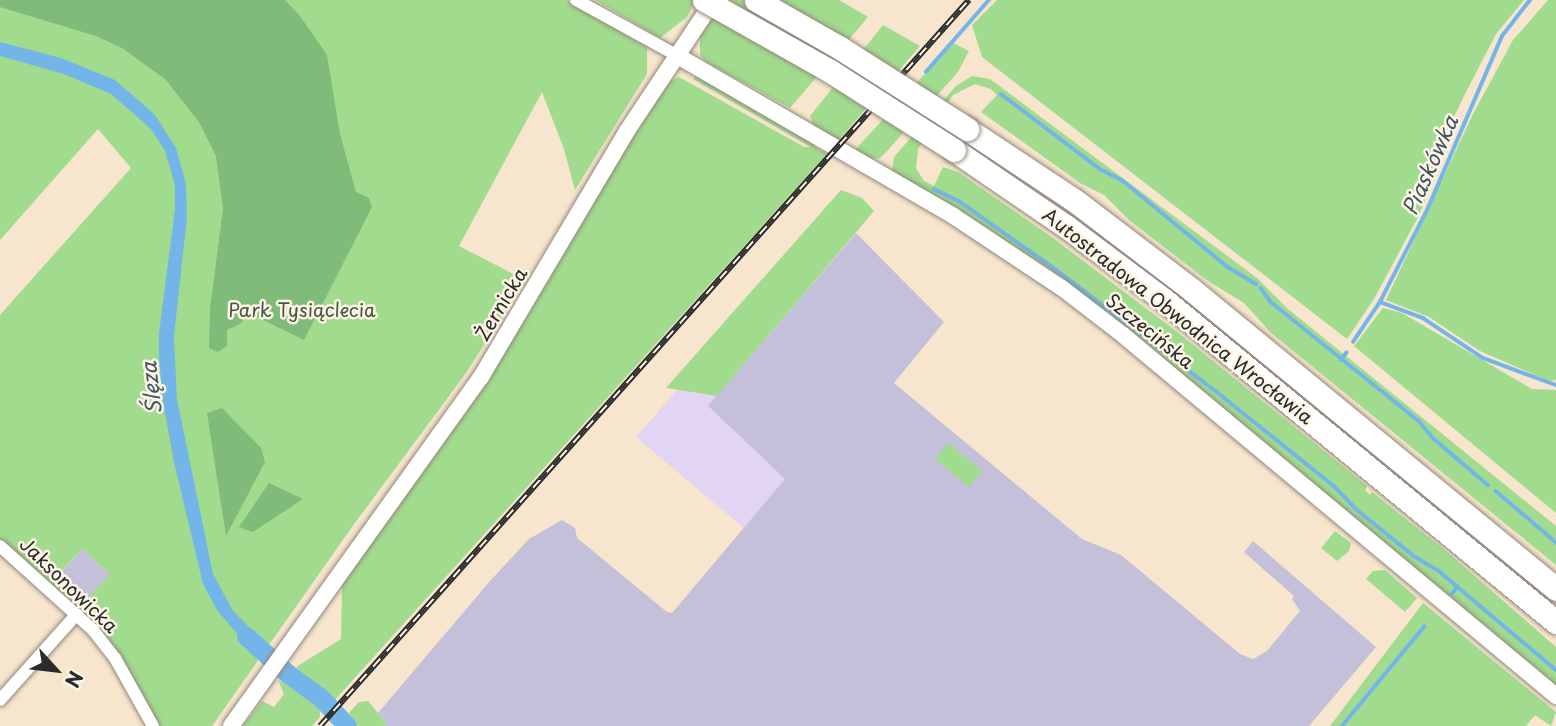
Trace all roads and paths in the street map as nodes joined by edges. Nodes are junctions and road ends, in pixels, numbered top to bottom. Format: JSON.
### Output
{"nodes":[{"id":1,"x":576,"y":0,"type":"edge"},
{"id":2,"x":704,"y":0,"type":"edge"},
{"id":3,"x":714,"y":0,"type":"edge"},
{"id":4,"x":756,"y":0,"type":"edge"},
{"id":5,"x":676,"y":55,"type":"junction"},
{"id":6,"x":0,"y":546,"type":"edge"},
{"id":7,"x":1556,"y":589,"type":"edge"},
{"id":8,"x":77,"y":614,"type":"junction"},
{"id":9,"x":1556,"y":622,"type":"edge"},
{"id":10,"x":1556,"y":696,"type":"edge"},
{"id":11,"x":0,"y":700,"type":"edge"},
{"id":12,"x":153,"y":726,"type":"edge"},
{"id":13,"x":231,"y":726,"type":"edge"}],
"edges":[{"from":1,"to":5,"type":"street"},
{"from":2,"to":9,"type":"highway","name":"Autostradowa Obwodnica Wrocławia","bridge":true},
{"from":3,"to":5,"type":"street","name":"Żernicka"},
{"from":4,"to":7,"type":"highway","name":"Autostradowa Obwodnica Wrocławia","bridge":true},
{"from":5,"to":10,"type":"street","name":"Szczecińska"},
{"from":5,"to":13,"type":"street","name":"Żernicka"},
{"from":6,"to":8,"type":"street","name":"Jaksonowicka"},
{"from":8,"to":11,"type":"street"},
{"from":8,"to":12,"type":"street","name":"Jaksonowicka"}]}
